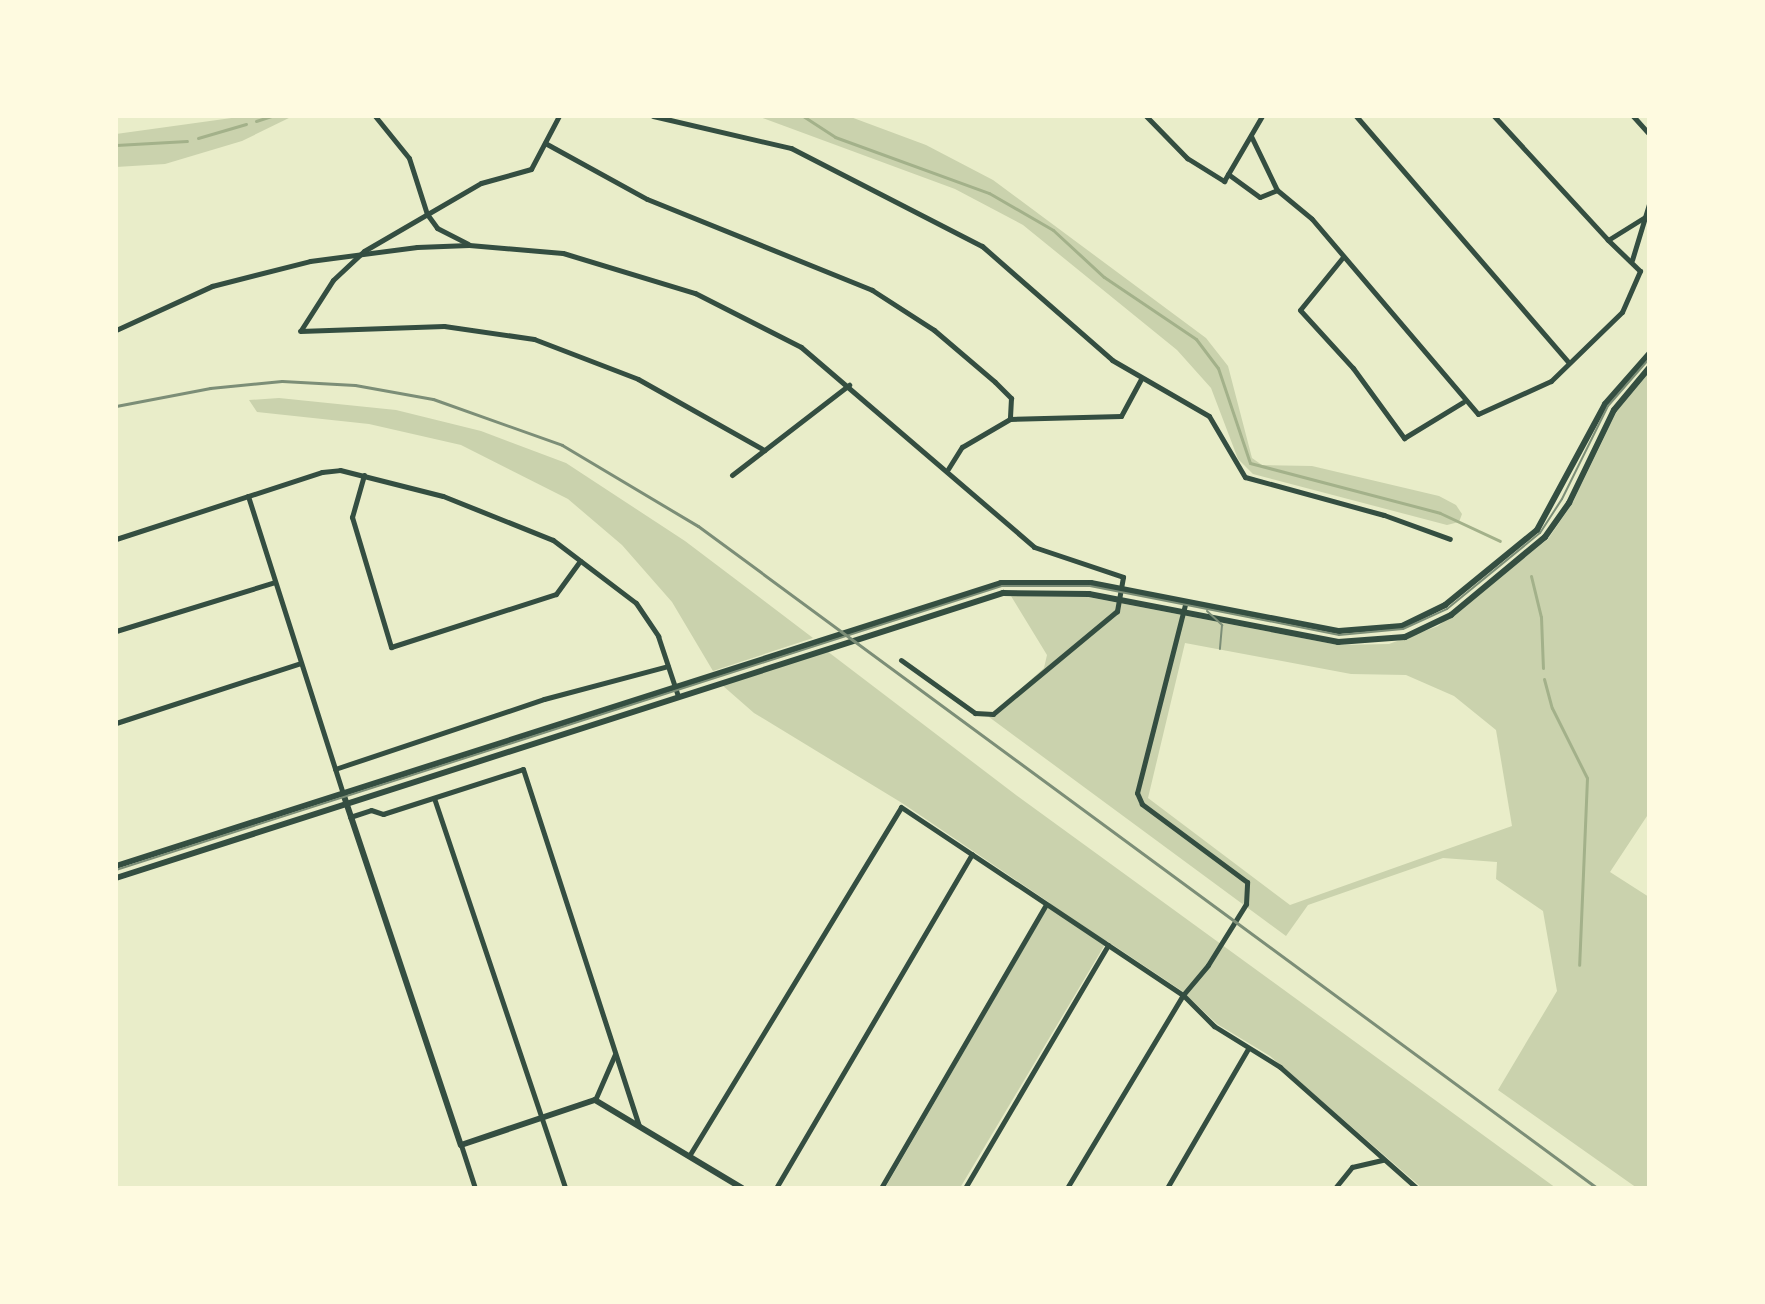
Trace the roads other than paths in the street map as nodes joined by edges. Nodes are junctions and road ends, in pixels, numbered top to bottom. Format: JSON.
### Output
{"nodes":[{"id":1,"x":375,"y":116,"type":"edge"},
{"id":2,"x":559,"y":116,"type":"edge"},
{"id":3,"x":653,"y":116,"type":"edge"},
{"id":4,"x":1146,"y":116,"type":"edge"},
{"id":5,"x":1262,"y":116,"type":"edge"},
{"id":6,"x":1356,"y":116,"type":"edge"},
{"id":7,"x":1494,"y":116,"type":"edge"},
{"id":8,"x":1633,"y":116,"type":"edge"},
{"id":9,"x":1649,"y":134,"type":"edge"},
{"id":10,"x":1251,"y":136,"type":"junction"},
{"id":11,"x":545,"y":143,"type":"junction"},
{"id":12,"x":1228,"y":174,"type":"junction"},
{"id":13,"x":1277,"y":190,"type":"junction"},
{"id":14,"x":1649,"y":204,"type":"edge"},
{"id":15,"x":427,"y":214,"type":"junction"},
{"id":16,"x":1645,"y":217,"type":"junction"},
{"id":17,"x":1608,"y":240,"type":"junction"},
{"id":18,"x":469,"y":245,"type":"junction"},
{"id":19,"x":364,"y":251,"type":"junction"},
{"id":20,"x":1343,"y":257,"type":"junction"},
{"id":21,"x":1632,"y":260,"type":"junction"},
{"id":22,"x":116,"y":330,"type":"edge"},
{"id":23,"x":1649,"y":354,"type":"edge"},
{"id":24,"x":1568,"y":362,"type":"junction"},
{"id":25,"x":1649,"y":368,"type":"edge"},
{"id":26,"x":1141,"y":379,"type":"junction"},
{"id":27,"x":849,"y":385,"type":"junction"},
{"id":28,"x":1463,"y":402,"type":"junction"},
{"id":29,"x":1010,"y":419,"type":"junction"},
{"id":30,"x":764,"y":450,"type":"junction"},
{"id":31,"x":948,"y":469,"type":"junction"},
{"id":32,"x":364,"y":475,"type":"junction"},
{"id":33,"x":732,"y":475,"type":"dead end"},
{"id":34,"x":248,"y":496,"type":"junction"},
{"id":35,"x":116,"y":539,"type":"edge"},
{"id":36,"x":1450,"y":539,"type":"dead end"},
{"id":37,"x":580,"y":561,"type":"junction"},
{"id":38,"x":275,"y":582,"type":"junction"},
{"id":39,"x":1124,"y":589,"type":"junction"},
{"id":40,"x":1121,"y":600,"type":"junction"},
{"id":41,"x":1186,"y":601,"type":"junction"},
{"id":42,"x":1183,"y":612,"type":"junction"},
{"id":43,"x":116,"y":631,"type":"edge"},
{"id":44,"x":901,"y":660,"type":"dead end"},
{"id":45,"x":301,"y":663,"type":"junction"},
{"id":46,"x":668,"y":666,"type":"junction"},
{"id":47,"x":675,"y":685,"type":"junction"},
{"id":48,"x":678,"y":696,"type":"junction"},
{"id":49,"x":116,"y":723,"type":"edge"},
{"id":50,"x":335,"y":769,"type":"junction"},
{"id":51,"x":343,"y":793,"type":"junction"},
{"id":52,"x":434,"y":798,"type":"junction"},
{"id":53,"x":346,"y":804,"type":"junction"},
{"id":54,"x":350,"y":817,"type":"junction"},
{"id":55,"x":972,"y":854,"type":"junction"},
{"id":56,"x":116,"y":866,"type":"edge"},
{"id":57,"x":116,"y":878,"type":"edge"},
{"id":58,"x":1046,"y":904,"type":"junction"},
{"id":59,"x":1108,"y":945,"type":"junction"},
{"id":60,"x":1183,"y":995,"type":"junction"},
{"id":61,"x":1248,"y":1049,"type":"junction"},
{"id":62,"x":616,"y":1053,"type":"junction"},
{"id":63,"x":595,"y":1100,"type":"junction"},
{"id":64,"x":542,"y":1118,"type":"junction"},
{"id":65,"x":640,"y":1127,"type":"junction"},
{"id":66,"x":461,"y":1145,"type":"junction"},
{"id":67,"x":689,"y":1156,"type":"junction"},
{"id":68,"x":1383,"y":1159,"type":"junction"},
{"id":69,"x":475,"y":1188,"type":"edge"},
{"id":70,"x":565,"y":1188,"type":"edge"},
{"id":71,"x":742,"y":1188,"type":"edge"},
{"id":72,"x":776,"y":1188,"type":"edge"},
{"id":73,"x":881,"y":1188,"type":"edge"},
{"id":74,"x":965,"y":1188,"type":"edge"},
{"id":75,"x":1067,"y":1188,"type":"edge"},
{"id":76,"x":1167,"y":1188,"type":"edge"},
{"id":77,"x":1335,"y":1188,"type":"edge"},
{"id":78,"x":1417,"y":1188,"type":"edge"}],
"edges":[{"from":1,"to":15,"type":"street"},
{"from":2,"to":11,"type":"street"},
{"from":3,"to":26,"type":"street"},
{"from":4,"to":12,"type":"street"},
{"from":5,"to":10,"type":"street"},
{"from":6,"to":24,"type":"street"},
{"from":7,"to":17,"type":"street"},
{"from":8,"to":9,"type":"street"},
{"from":10,"to":12,"type":"street"},
{"from":10,"to":13,"type":"street"},
{"from":11,"to":15,"type":"street"},
{"from":11,"to":29,"type":"street"},
{"from":12,"to":13,"type":"street"},
{"from":13,"to":20,"type":"street"},
{"from":14,"to":16,"type":"street"},
{"from":15,"to":18,"type":"street"},
{"from":15,"to":19,"type":"street"},
{"from":16,"to":17,"type":"street"},
{"from":16,"to":21,"type":"street"},
{"from":17,"to":21,"type":"street"},
{"from":18,"to":19,"type":"street"},
{"from":18,"to":27,"type":"street"},
{"from":19,"to":22,"type":"street"},
{"from":19,"to":30,"type":"street"},
{"from":20,"to":28,"type":"street"},
{"from":20,"to":28,"type":"street"},
{"from":21,"to":24,"type":"street"},
{"from":23,"to":41,"type":"main road"},
{"from":24,"to":28,"type":"street"},
{"from":25,"to":42,"type":"main road"},
{"from":26,"to":29,"type":"street"},
{"from":26,"to":36,"type":"street"},
{"from":27,"to":30,"type":"street"},
{"from":27,"to":31,"type":"street"},
{"from":29,"to":31,"type":"street"},
{"from":30,"to":33,"type":"street"},
{"from":31,"to":39,"type":"street"},
{"from":32,"to":34,"type":"street"},
{"from":32,"to":37,"type":"street"},
{"from":32,"to":37,"type":"street"},
{"from":34,"to":35,"type":"street"},
{"from":34,"to":38,"type":"street"},
{"from":37,"to":46,"type":"street"},
{"from":38,"to":43,"type":"street"},
{"from":38,"to":45,"type":"street"},
{"from":39,"to":40,"type":"street"},
{"from":39,"to":41,"type":"main road"},
{"from":39,"to":47,"type":"main road"},
{"from":40,"to":42,"type":"main road"},
{"from":40,"to":44,"type":"street"},
{"from":40,"to":48,"type":"main road"},
{"from":41,"to":42,"type":"street"},
{"from":42,"to":60,"type":"street"},
{"from":45,"to":49,"type":"street"},
{"from":45,"to":50,"type":"street"},
{"from":46,"to":47,"type":"street"},
{"from":46,"to":50,"type":"street"},
{"from":47,"to":48,"type":"street"},
{"from":47,"to":51,"type":"main road"},
{"from":48,"to":53,"type":"main road"},
{"from":50,"to":51,"type":"street"},
{"from":51,"to":53,"type":"main road"},
{"from":51,"to":56,"type":"main road"},
{"from":52,"to":54,"type":"street"},
{"from":52,"to":62,"type":"street"},
{"from":52,"to":64,"type":"street"},
{"from":53,"to":54,"type":"main road"},
{"from":53,"to":57,"type":"main road"},
{"from":54,"to":66,"type":"main road"},
{"from":55,"to":58,"type":"street"},
{"from":55,"to":67,"type":"street"},
{"from":55,"to":72,"type":"street"},
{"from":58,"to":59,"type":"street"},
{"from":58,"to":73,"type":"street"},
{"from":59,"to":60,"type":"street"},
{"from":59,"to":74,"type":"street"},
{"from":60,"to":61,"type":"street"},
{"from":60,"to":75,"type":"street"},
{"from":61,"to":68,"type":"street"},
{"from":61,"to":76,"type":"street"},
{"from":62,"to":63,"type":"street"},
{"from":62,"to":65,"type":"street"},
{"from":63,"to":64,"type":"main road"},
{"from":63,"to":65,"type":"main road"},
{"from":64,"to":66,"type":"main road"},
{"from":64,"to":70,"type":"street"},
{"from":65,"to":67,"type":"main road"},
{"from":66,"to":69,"type":"street"},
{"from":67,"to":71,"type":"main road"},
{"from":68,"to":77,"type":"street"},
{"from":68,"to":78,"type":"street"}]}
